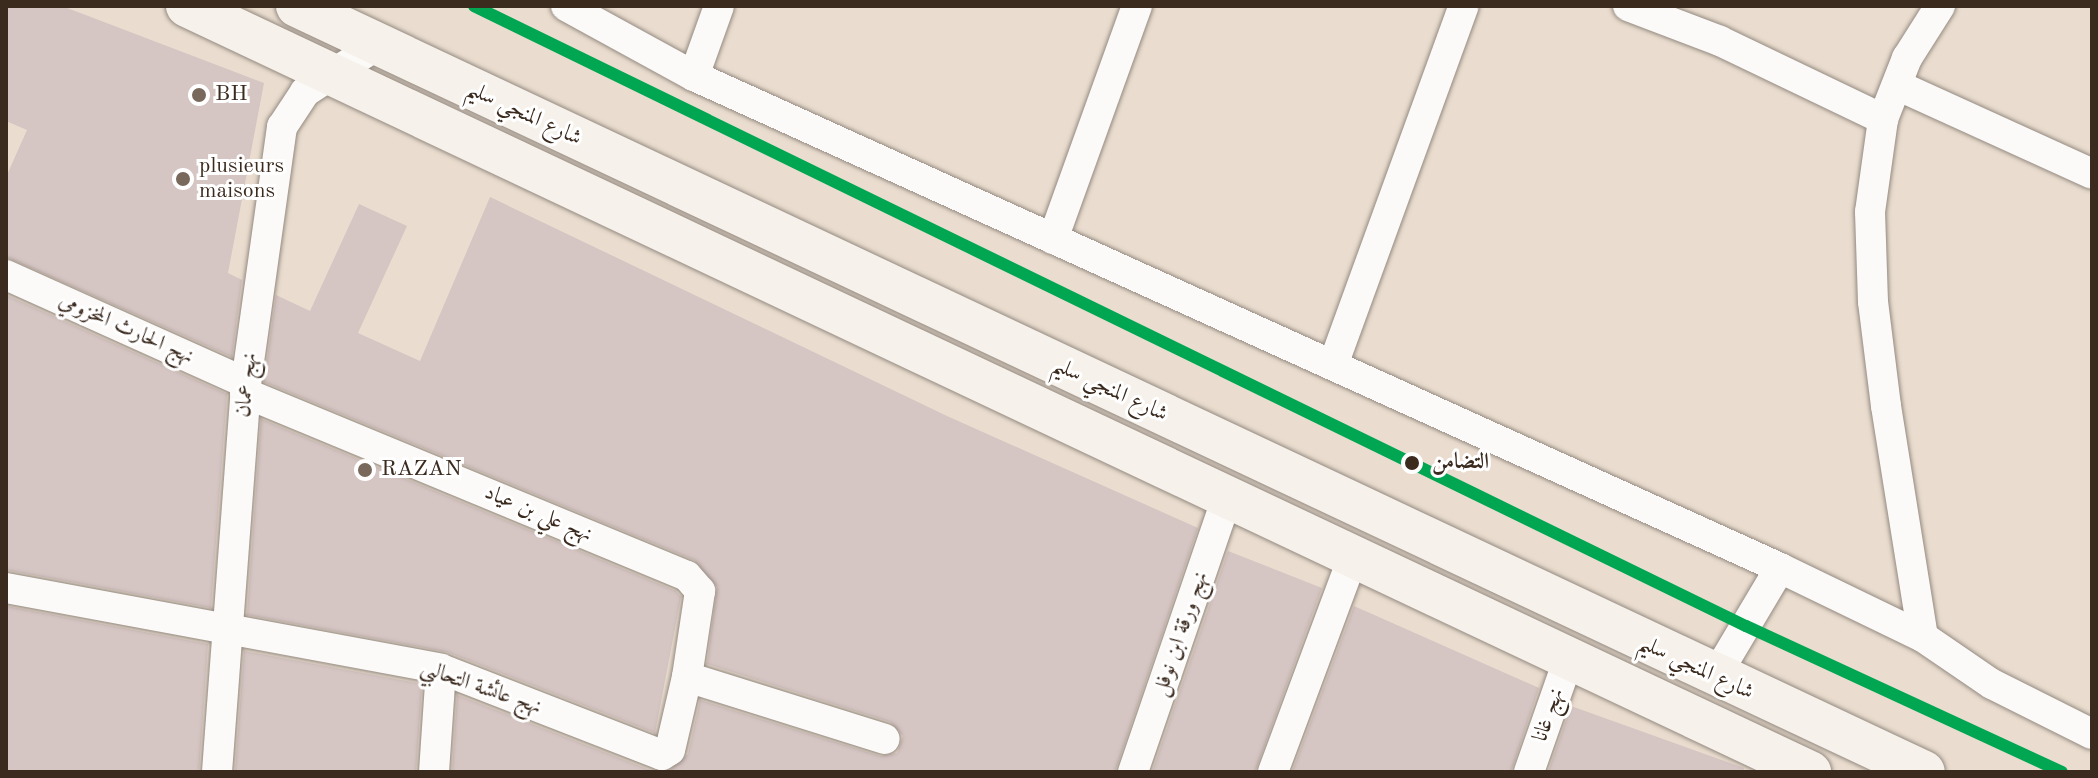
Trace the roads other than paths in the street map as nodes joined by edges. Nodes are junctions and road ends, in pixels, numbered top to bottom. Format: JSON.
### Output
{"nodes":[{"id":1,"x":187,"y":6,"type":"edge"},
{"id":2,"x":297,"y":6,"type":"edge"},
{"id":3,"x":566,"y":6,"type":"edge"},
{"id":4,"x":719,"y":6,"type":"edge"},
{"id":5,"x":1137,"y":6,"type":"edge"},
{"id":6,"x":1464,"y":6,"type":"edge"},
{"id":7,"x":1628,"y":6,"type":"edge"},
{"id":8,"x":1940,"y":6,"type":"edge"},
{"id":9,"x":377,"y":45,"type":"junction"},
{"id":10,"x":330,"y":76,"type":"junction"},
{"id":11,"x":694,"y":76,"type":"junction"},
{"id":12,"x":1897,"y":85,"type":"junction"},
{"id":13,"x":1883,"y":119,"type":"junction"},
{"id":14,"x":2092,"y":174,"type":"edge"},
{"id":15,"x":1053,"y":239,"type":"junction"},
{"id":16,"x":6,"y":275,"type":"edge"},
{"id":17,"x":1333,"y":365,"type":"junction"},
{"id":18,"x":246,"y":388,"type":"junction"},
{"id":19,"x":1228,"y":495,"type":"junction"},
{"id":20,"x":1353,"y":557,"type":"junction"},
{"id":21,"x":1780,"y":568,"type":"junction"},
{"id":22,"x":6,"y":588,"type":"edge"},
{"id":23,"x":231,"y":629,"type":"junction"},
{"id":24,"x":1923,"y":637,"type":"junction"},
{"id":25,"x":1569,"y":658,"type":"junction"},
{"id":26,"x":441,"y":669,"type":"junction"},
{"id":27,"x":687,"y":677,"type":"junction"},
{"id":28,"x":1715,"y":677,"type":"junction"},
{"id":29,"x":2092,"y":734,"type":"edge"},
{"id":30,"x":885,"y":739,"type":"dead end"},
{"id":31,"x":217,"y":772,"type":"edge"},
{"id":32,"x":434,"y":772,"type":"edge"},
{"id":33,"x":1133,"y":772,"type":"edge"},
{"id":34,"x":1273,"y":772,"type":"edge"},
{"id":35,"x":1529,"y":772,"type":"edge"},
{"id":36,"x":1810,"y":772,"type":"edge"},
{"id":37,"x":1924,"y":772,"type":"edge"}],
"edges":[{"from":1,"to":10,"type":"main road","name":"شارع المنجي سليم"},
{"from":2,"to":9,"type":"main road","name":"شارع المنجي سليم"},
{"from":3,"to":11,"type":"street"},
{"from":4,"to":11,"type":"street"},
{"from":5,"to":15,"type":"street"},
{"from":6,"to":17,"type":"street"},
{"from":7,"to":13,"type":"street"},
{"from":8,"to":12,"type":"street"},
{"from":9,"to":10,"type":"street","name":"نهج عمان"},
{"from":9,"to":28,"type":"main road","name":"شارع المنجي سليم"},
{"from":10,"to":18,"type":"street","name":"نهج عمان"},
{"from":10,"to":19,"type":"main road","name":"شارع المنجي سليم"},
{"from":11,"to":15,"type":"street"},
{"from":12,"to":13,"type":"street"},
{"from":12,"to":14,"type":"street"},
{"from":13,"to":24,"type":"street"},
{"from":15,"to":17,"type":"street"},
{"from":16,"to":18,"type":"street","name":"نهج الحارث المخزومي"},
{"from":17,"to":21,"type":"street"},
{"from":18,"to":23,"type":"street","name":"نهج عمان"},
{"from":18,"to":27,"type":"street","name":"نهج علي بن عياد"},
{"from":19,"to":20,"type":"main road","name":"شارع المنجي سليم"},
{"from":19,"to":33,"type":"street","name":"نهج ورقة ابن نوفل"},
{"from":20,"to":25,"type":"main road","name":"شارع المنجي سليم"},
{"from":20,"to":34,"type":"street"},
{"from":21,"to":24,"type":"street"},
{"from":21,"to":28,"type":"street"},
{"from":22,"to":23,"type":"street","name":"نهج عائشة التحالبي"},
{"from":23,"to":26,"type":"street","name":"نهج عائشة التحالبي"},
{"from":23,"to":31,"type":"street","name":"نهج عمان"},
{"from":24,"to":29,"type":"street"},
{"from":25,"to":35,"type":"street","name":"نهج غانا"},
{"from":25,"to":36,"type":"main road","name":"شارع المنجي سليم"},
{"from":26,"to":27,"type":"street","name":"نهج عائشة التحالبي"},
{"from":26,"to":32,"type":"street"},
{"from":27,"to":30,"type":"street"},
{"from":28,"to":37,"type":"main road","name":"شارع المنجي سليم"}]}
